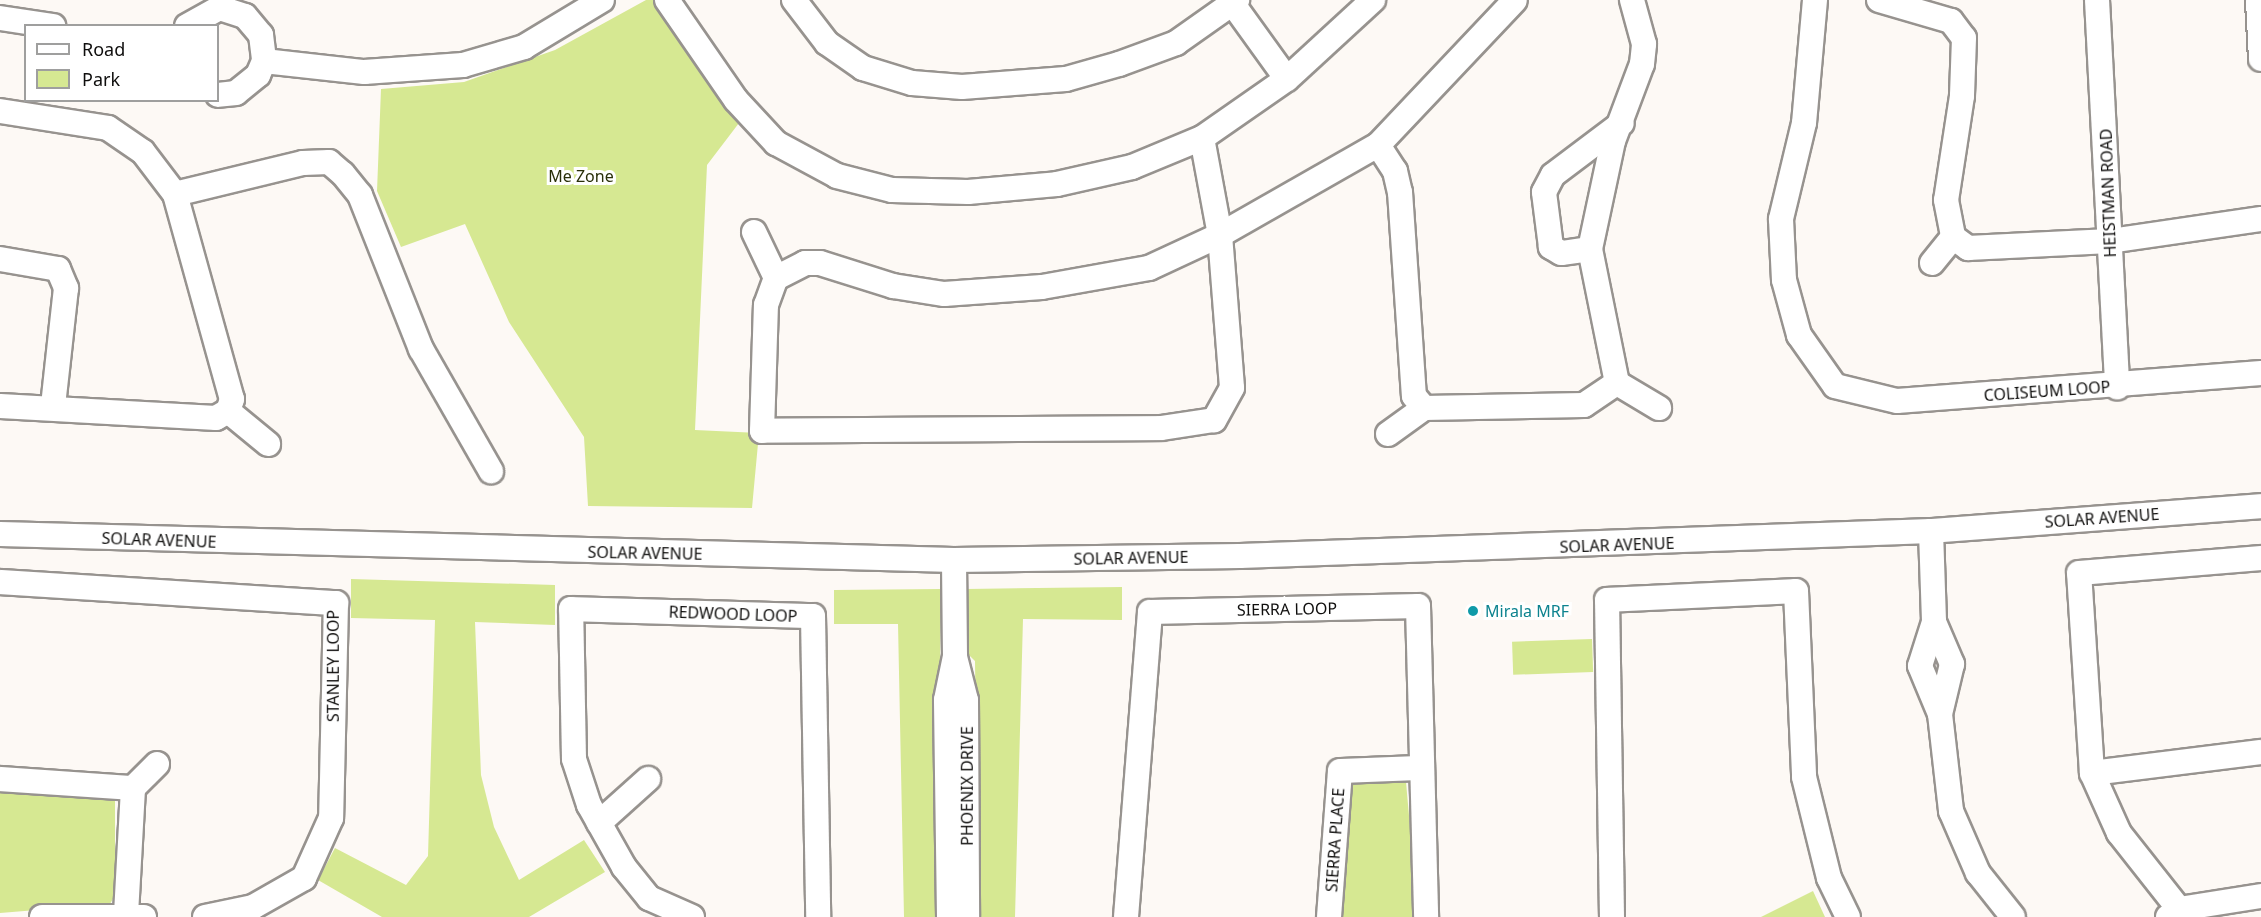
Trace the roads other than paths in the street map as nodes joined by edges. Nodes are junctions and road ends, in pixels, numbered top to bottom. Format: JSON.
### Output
{"nodes":[{"id":1,"x":602,"y":0,"type":"edge"},
{"id":2,"x":667,"y":0,"type":"edge"},
{"id":3,"x":794,"y":0,"type":"edge"},
{"id":4,"x":1373,"y":0,"type":"edge"},
{"id":5,"x":1515,"y":0,"type":"edge"},
{"id":6,"x":1632,"y":0,"type":"edge"},
{"id":7,"x":1815,"y":0,"type":"edge"},
{"id":8,"x":1879,"y":0,"type":"edge"},
{"id":9,"x":2097,"y":0,"type":"edge"},
{"id":10,"x":2258,"y":0,"type":"edge"},
{"id":11,"x":1234,"y":1,"type":"edge"},
{"id":12,"x":221,"y":4,"type":"edge"},
{"id":13,"x":0,"y":18,"type":"edge"},
{"id":14,"x":40,"y":24,"type":"edge"},
{"id":15,"x":190,"y":24,"type":"edge"},
{"id":16,"x":2261,"y":59,"type":"edge"},
{"id":17,"x":264,"y":61,"type":"junction"},
{"id":18,"x":1287,"y":79,"type":"junction"},
{"id":19,"x":219,"y":95,"type":"edge"},
{"id":20,"x":0,"y":111,"type":"edge"},
{"id":21,"x":1622,"y":123,"type":"junction"},
{"id":22,"x":1202,"y":138,"type":"junction"},
{"id":23,"x":1378,"y":144,"type":"junction"},
{"id":24,"x":175,"y":194,"type":"junction"},
{"id":25,"x":2261,"y":219,"type":"edge"},
{"id":26,"x":754,"y":232,"type":"dead end"},
{"id":27,"x":1220,"y":235,"type":"junction"},
{"id":28,"x":1953,"y":237,"type":"junction"},
{"id":29,"x":2110,"y":241,"type":"junction"},
{"id":30,"x":1590,"y":249,"type":"junction"},
{"id":31,"x":0,"y":259,"type":"edge"},
{"id":32,"x":1932,"y":263,"type":"dead end"},
{"id":33,"x":776,"y":279,"type":"junction"},
{"id":34,"x":2261,"y":373,"type":"edge"},
{"id":35,"x":1617,"y":383,"type":"junction"},
{"id":36,"x":2117,"y":387,"type":"junction"},
{"id":37,"x":0,"y":406,"type":"edge"},
{"id":38,"x":53,"y":406,"type":"junction"},
{"id":39,"x":1424,"y":408,"type":"junction"},
{"id":40,"x":1659,"y":408,"type":"dead end"},
{"id":41,"x":228,"y":411,"type":"junction"},
{"id":42,"x":1388,"y":434,"type":"dead end"},
{"id":43,"x":268,"y":444,"type":"dead end"},
{"id":44,"x":491,"y":471,"type":"dead end"},
{"id":45,"x":2261,"y":506,"type":"edge"},
{"id":46,"x":1931,"y":531,"type":"junction"},
{"id":47,"x":0,"y":534,"type":"edge"},
{"id":48,"x":2261,"y":558,"type":"edge"},
{"id":49,"x":954,"y":560,"type":"junction"},
{"id":50,"x":0,"y":582,"type":"edge"},
{"id":51,"x":955,"y":656,"type":"junction"},
{"id":52,"x":2261,"y":752,"type":"edge"},
{"id":53,"x":157,"y":764,"type":"dead end"},
{"id":54,"x":1419,"y":768,"type":"junction"},
{"id":55,"x":2092,"y":773,"type":"junction"},
{"id":56,"x":0,"y":779,"type":"edge"},
{"id":57,"x":648,"y":779,"type":"dead end"},
{"id":58,"x":133,"y":788,"type":"junction"},
{"id":59,"x":599,"y":823,"type":"junction"},
{"id":60,"x":2261,"y":896,"type":"edge"},
{"id":61,"x":2173,"y":913,"type":"edge"},
{"id":62,"x":135,"y":915,"type":"edge"},
{"id":63,"x":42,"y":917,"type":"edge"},
{"id":64,"x":205,"y":917,"type":"edge"},
{"id":65,"x":692,"y":917,"type":"edge"},
{"id":66,"x":818,"y":917,"type":"edge"},
{"id":67,"x":949,"y":917,"type":"edge"},
{"id":68,"x":967,"y":917,"type":"edge"},
{"id":69,"x":1126,"y":917,"type":"edge"},
{"id":70,"x":1329,"y":917,"type":"edge"},
{"id":71,"x":1426,"y":917,"type":"edge"},
{"id":72,"x":1612,"y":917,"type":"edge"},
{"id":73,"x":1848,"y":917,"type":"edge"},
{"id":74,"x":2013,"y":917,"type":"edge"}],
"edges":[{"from":1,"to":17,"type":"street"},
{"from":2,"to":22,"type":"street"},
{"from":3,"to":11,"type":"street"},
{"from":4,"to":18,"type":"street"},
{"from":5,"to":23,"type":"street"},
{"from":6,"to":21,"type":"street"},
{"from":7,"to":36,"type":"street","name":"COLISEUM LOOP"},
{"from":8,"to":28,"type":"street"},
{"from":9,"to":29,"type":"street","name":"HEISTMAN ROAD"},
{"from":10,"to":16,"type":"street"},
{"from":11,"to":18,"type":"street"},
{"from":12,"to":15,"type":"street"},
{"from":12,"to":17,"type":"street"},
{"from":13,"to":14,"type":"street"},
{"from":17,"to":19,"type":"street"},
{"from":18,"to":22,"type":"street"},
{"from":20,"to":24,"type":"street"},
{"from":21,"to":30,"type":"street"},
{"from":21,"to":30,"type":"street"},
{"from":22,"to":27,"type":"street"},
{"from":23,"to":27,"type":"street"},
{"from":23,"to":39,"type":"street"},
{"from":24,"to":41,"type":"street"},
{"from":24,"to":44,"type":"street"},
{"from":25,"to":29,"type":"street"},
{"from":26,"to":33,"type":"street"},
{"from":27,"to":33,"type":"street"},
{"from":27,"to":33,"type":"street"},
{"from":28,"to":29,"type":"street"},
{"from":28,"to":32,"type":"street"},
{"from":29,"to":36,"type":"street","name":"HEISTMAN ROAD"},
{"from":30,"to":35,"type":"street"},
{"from":31,"to":38,"type":"street"},
{"from":34,"to":36,"type":"street","name":"COLISEUM LOOP"},
{"from":35,"to":39,"type":"street"},
{"from":35,"to":40,"type":"street"},
{"from":37,"to":38,"type":"street"},
{"from":38,"to":41,"type":"street"},
{"from":39,"to":42,"type":"street"},
{"from":41,"to":43,"type":"street"},
{"from":45,"to":46,"type":"street","name":"SOLAR AVENUE"},
{"from":46,"to":49,"type":"street","name":"SOLAR AVENUE"},
{"from":46,"to":74,"type":"street"},
{"from":47,"to":49,"type":"street","name":"SOLAR AVENUE"},
{"from":48,"to":55,"type":"street"},
{"from":49,"to":51,"type":"street","name":"PHOENIX DRIVE"},
{"from":50,"to":64,"type":"street","name":"STANLEY LOOP"},
{"from":51,"to":67,"type":"street","name":"PHOENIX DRIVE"},
{"from":51,"to":68,"type":"street","name":"PHOENIX DRIVE"},
{"from":52,"to":55,"type":"street"},
{"from":53,"to":58,"type":"street"},
{"from":54,"to":69,"type":"street","name":"SIERRA LOOP"},
{"from":54,"to":70,"type":"street","name":"SIERRA PLACE"},
{"from":54,"to":71,"type":"street","name":"SIERRA LOOP"},
{"from":55,"to":61,"type":"street"},
{"from":56,"to":58,"type":"street"},
{"from":57,"to":59,"type":"street"},
{"from":58,"to":62,"type":"street"},
{"from":59,"to":65,"type":"street","name":"REDWOOD LOOP"},
{"from":59,"to":66,"type":"street","name":"REDWOOD LOOP"},
{"from":60,"to":61,"type":"street"},
{"from":62,"to":63,"type":"street"},
{"from":72,"to":73,"type":"street"}]}
